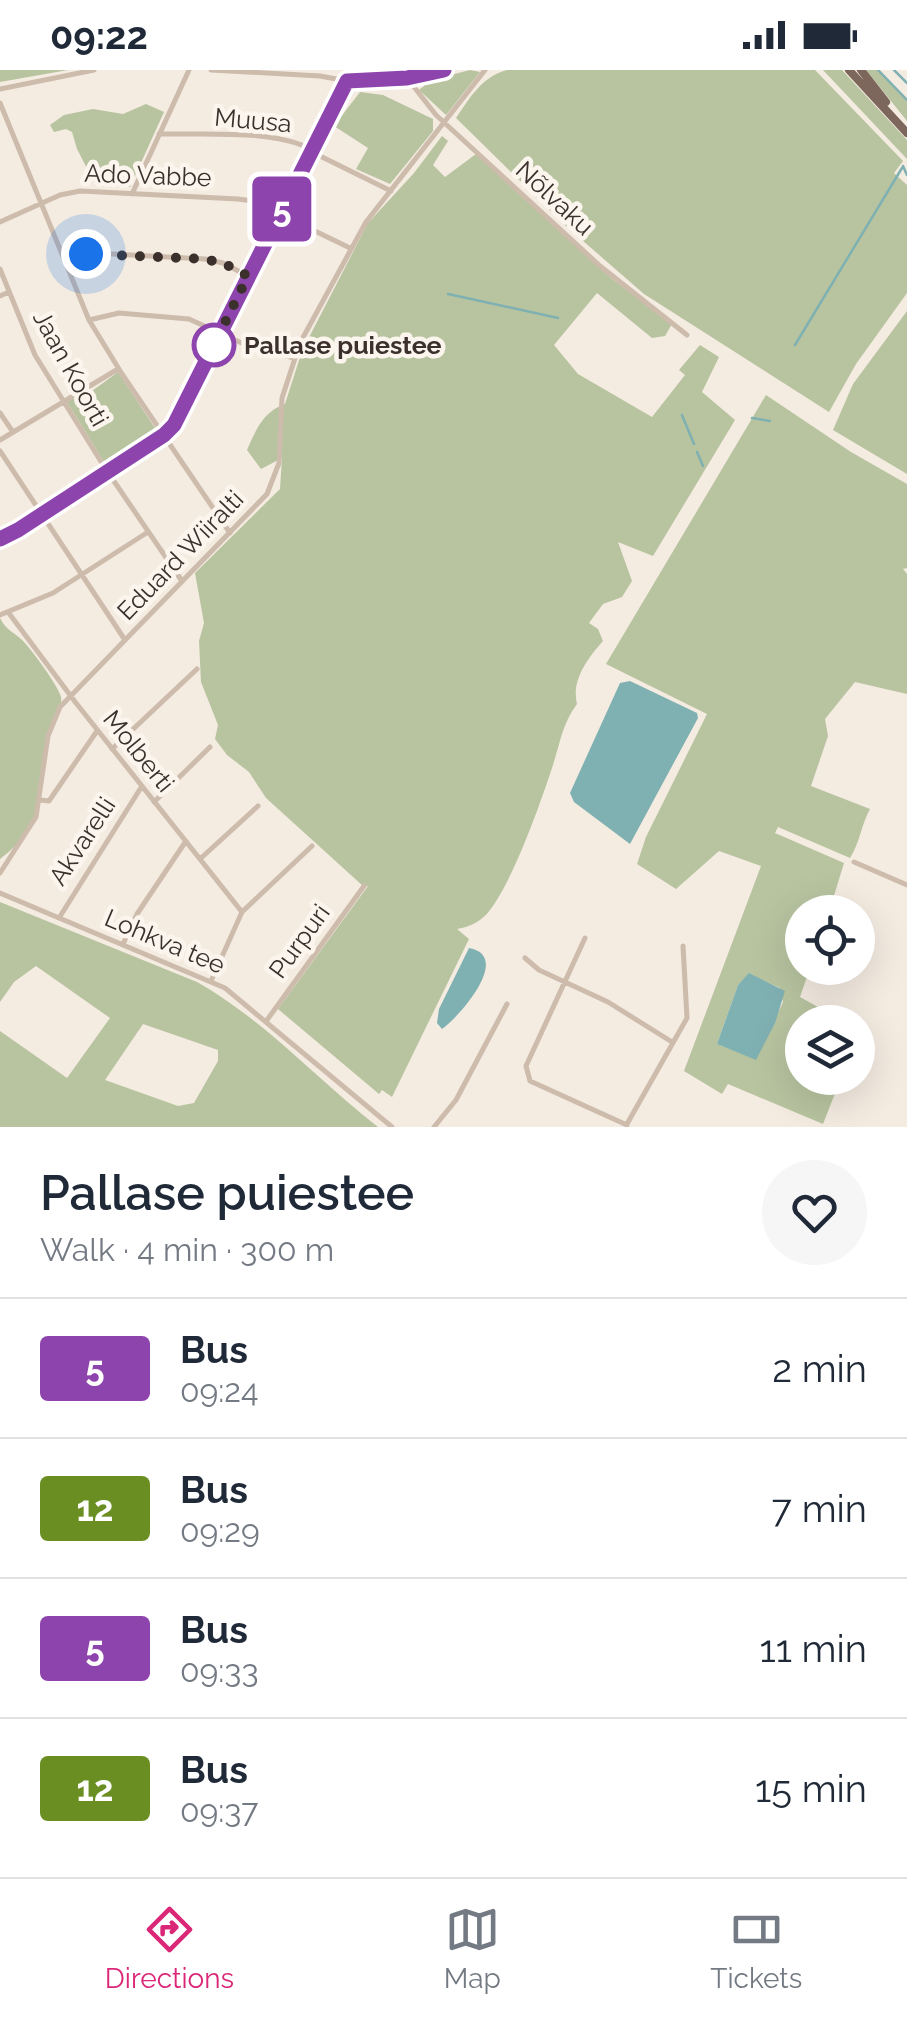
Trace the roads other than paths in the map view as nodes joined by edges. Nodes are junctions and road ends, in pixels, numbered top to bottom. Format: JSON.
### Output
{"nodes":[{"id":1,"x":94,"y":70,"type":"edge"},
{"id":2,"x":189,"y":70,"type":"edge"},
{"id":3,"x":211,"y":70,"type":"edge"},
{"id":4,"x":444,"y":70,"type":"edge"},
{"id":5,"x":486,"y":70,"type":"edge"},
{"id":6,"x":850,"y":70,"type":"edge"},
{"id":7,"x":860,"y":70,"type":"edge"},
{"id":8,"x":407,"y":78,"type":"junction"},
{"id":9,"x":347,"y":81,"type":"junction"},
{"id":10,"x":0,"y":89,"type":"edge"},
{"id":11,"x":0,"y":103,"type":"edge"},
{"id":12,"x":446,"y":123,"type":"junction"},
{"id":13,"x":907,"y":131,"type":"edge"},
{"id":14,"x":159,"y":134,"type":"junction"},
{"id":15,"x":312,"y":150,"type":"junction"},
{"id":16,"x":391,"y":191,"type":"junction"},
{"id":17,"x":132,"y":194,"type":"junction"},
{"id":18,"x":41,"y":205,"type":"junction"},
{"id":19,"x":280,"y":214,"type":"junction"},
{"id":20,"x":0,"y":222,"type":"edge"},
{"id":21,"x":350,"y":248,"type":"junction"},
{"id":22,"x":65,"y":262,"type":"junction"},
{"id":23,"x":0,"y":269,"type":"edge"},
{"id":24,"x":248,"y":276,"type":"junction"},
{"id":25,"x":9,"y":292,"type":"junction"},
{"id":26,"x":0,"y":296,"type":"edge"},
{"id":27,"x":89,"y":320,"type":"junction"},
{"id":28,"x":221,"y":332,"type":"junction"},
{"id":29,"x":687,"y":334,"type":"dead end"},
{"id":30,"x":294,"y":358,"type":"junction"},
{"id":31,"x":118,"y":369,"type":"junction"},
{"id":32,"x":63,"y":401,"type":"junction"},
{"id":33,"x":0,"y":412,"type":"edge"},
{"id":34,"x":13,"y":432,"type":"junction"},
{"id":35,"x":164,"y":435,"type":"junction"},
{"id":36,"x":0,"y":440,"type":"edge"},
{"id":37,"x":0,"y":450,"type":"edge"},
{"id":38,"x":108,"y":472,"type":"junction"},
{"id":39,"x":42,"y":514,"type":"junction"},
{"id":40,"x":148,"y":532,"type":"junction"},
{"id":41,"x":230,"y":533,"type":"junction"},
{"id":42,"x":0,"y":538,"type":"edge"},
{"id":43,"x":81,"y":574,"type":"junction"},
{"id":44,"x":182,"y":581,"type":"junction"},
{"id":45,"x":8,"y":612,"type":"junction"},
{"id":46,"x":0,"y":615,"type":"edge"},
{"id":47,"x":125,"y":640,"type":"junction"},
{"id":48,"x":198,"y":668,"type":"dead end"},
{"id":49,"x":71,"y":695,"type":"junction"},
{"id":50,"x":98,"y":731,"type":"junction"},
{"id":51,"x":210,"y":747,"type":"dead end"},
{"id":52,"x":112,"y":748,"type":"junction"},
{"id":53,"x":142,"y":786,"type":"junction"},
{"id":54,"x":154,"y":802,"type":"junction"},
{"id":55,"x":38,"y":803,"type":"junction"},
{"id":56,"x":258,"y":806,"type":"dead end"},
{"id":57,"x":186,"y":841,"type":"junction"},
{"id":58,"x":312,"y":846,"type":"dead end"},
{"id":59,"x":200,"y":859,"type":"junction"},
{"id":60,"x":854,"y":862,"type":"dead end"},
{"id":61,"x":0,"y":874,"type":"edge"},
{"id":62,"x":907,"y":885,"type":"edge"},
{"id":63,"x":364,"y":886,"type":"dead end"},
{"id":64,"x":0,"y":894,"type":"edge"},
{"id":65,"x":242,"y":912,"type":"junction"},
{"id":66,"x":58,"y":918,"type":"junction"},
{"id":67,"x":586,"y":938,"type":"dead end"},
{"id":68,"x":123,"y":944,"type":"junction"},
{"id":69,"x":684,"y":946,"type":"dead end"},
{"id":70,"x":525,"y":958,"type":"dead end"},
{"id":71,"x":211,"y":981,"type":"junction"},
{"id":72,"x":564,"y":982,"type":"junction"},
{"id":73,"x":507,"y":1004,"type":"dead end"},
{"id":74,"x":267,"y":1020,"type":"junction"},
{"id":75,"x":672,"y":1042,"type":"junction"},
{"id":76,"x":626,"y":1126,"type":"edge"},
{"id":77,"x":392,"y":1127,"type":"edge"},
{"id":78,"x":434,"y":1127,"type":"edge"}],
"edges":[{"from":1,"to":10,"type":"street"},
{"from":2,"to":14,"type":"street"},
{"from":3,"to":9,"type":"street"},
{"from":4,"to":8,"type":"street"},
{"from":5,"to":12,"type":"street","name":"Eduard Wiiralti"},
{"from":6,"to":13,"type":"main road"},
{"from":7,"to":13,"type":"main road"},
{"from":8,"to":9,"type":"street"},
{"from":8,"to":12,"type":"street","name":"Nõlvaku"},
{"from":9,"to":15,"type":"street"},
{"from":11,"to":18,"type":"street"},
{"from":12,"to":16,"type":"street","name":"Eduard Wiiralti"},
{"from":12,"to":29,"type":"street","name":"Nõlvaku"},
{"from":14,"to":15,"type":"street","name":"Muusa"},
{"from":14,"to":17,"type":"street"},
{"from":15,"to":16,"type":"street","name":"Muusa"},
{"from":15,"to":19,"type":"street"},
{"from":16,"to":21,"type":"street","name":"Eduard Wiiralti"},
{"from":17,"to":18,"type":"street","name":"Ado Vabbe"},
{"from":17,"to":19,"type":"street","name":"Ado Vabbe"},
{"from":18,"to":20,"type":"street","name":"Ado Vabbe"},
{"from":18,"to":22,"type":"street"},
{"from":19,"to":21,"type":"street","name":"Ado Vabbe"},
{"from":19,"to":24,"type":"street"},
{"from":21,"to":30,"type":"street","name":"Eduard Wiiralti"},
{"from":22,"to":24,"type":"street"},
{"from":22,"to":27,"type":"street"},
{"from":23,"to":25,"type":"street","name":"Jaan Koorti"},
{"from":24,"to":28,"type":"street"},
{"from":25,"to":26,"type":"street"},
{"from":25,"to":32,"type":"street","name":"Jaan Koorti"},
{"from":27,"to":28,"type":"street"},
{"from":27,"to":31,"type":"street"},
{"from":28,"to":30,"type":"street"},
{"from":28,"to":35,"type":"street"},
{"from":30,"to":41,"type":"street","name":"Eduard Wiiralti"},
{"from":31,"to":32,"type":"street"},
{"from":31,"to":35,"type":"street"},
{"from":32,"to":34,"type":"street"},
{"from":32,"to":38,"type":"street","name":"Jaan Koorti"},
{"from":33,"to":34,"type":"street"},
{"from":34,"to":36,"type":"street"},
{"from":35,"to":38,"type":"street"},
{"from":35,"to":41,"type":"street"},
{"from":37,"to":39,"type":"street"},
{"from":38,"to":39,"type":"street"},
{"from":38,"to":40,"type":"street","name":"Jaan Koorti"},
{"from":39,"to":42,"type":"street"},
{"from":39,"to":43,"type":"street"},
{"from":40,"to":43,"type":"street"},
{"from":40,"to":44,"type":"street","name":"Jaan Koorti"},
{"from":41,"to":44,"type":"street","name":"Eduard Wiiralti"},
{"from":43,"to":45,"type":"street"},
{"from":43,"to":47,"type":"street"},
{"from":44,"to":47,"type":"street","name":"Eduard Wiiralti"},
{"from":45,"to":46,"type":"street"},
{"from":45,"to":49,"type":"street","name":"Molberti"},
{"from":47,"to":49,"type":"street","name":"Eduard Wiiralti"},
{"from":48,"to":52,"type":"street"},
{"from":49,"to":50,"type":"street","name":"Molberti"},
{"from":49,"to":55,"type":"street","name":"Eduard Wiiralti"},
{"from":50,"to":52,"type":"street","name":"Molberti"},
{"from":50,"to":55,"type":"street"},
{"from":51,"to":54,"type":"street"},
{"from":52,"to":53,"type":"street","name":"Molberti"},
{"from":53,"to":54,"type":"street","name":"Molberti"},
{"from":53,"to":66,"type":"street","name":"Akvarelli"},
{"from":54,"to":57,"type":"street","name":"Molberti"},
{"from":55,"to":61,"type":"street"},
{"from":56,"to":59,"type":"street"},
{"from":57,"to":59,"type":"street","name":"Molberti"},
{"from":57,"to":68,"type":"street"},
{"from":58,"to":65,"type":"street"},
{"from":59,"to":65,"type":"street","name":"Molberti"},
{"from":60,"to":62,"type":"street"},
{"from":63,"to":74,"type":"street","name":"Purpuri"},
{"from":64,"to":66,"type":"street","name":"Lohkva tee"},
{"from":65,"to":71,"type":"street"},
{"from":66,"to":68,"type":"street","name":"Lohkva tee"},
{"from":67,"to":72,"type":"street"},
{"from":68,"to":71,"type":"street","name":"Lohkva tee"},
{"from":69,"to":75,"type":"street"},
{"from":70,"to":72,"type":"street"},
{"from":71,"to":74,"type":"street","name":"Lohkva tee"},
{"from":72,"to":75,"type":"street"},
{"from":72,"to":76,"type":"street"},
{"from":73,"to":78,"type":"street"},
{"from":74,"to":77,"type":"street","name":"Lohkva tee"},
{"from":75,"to":76,"type":"street"}]}
